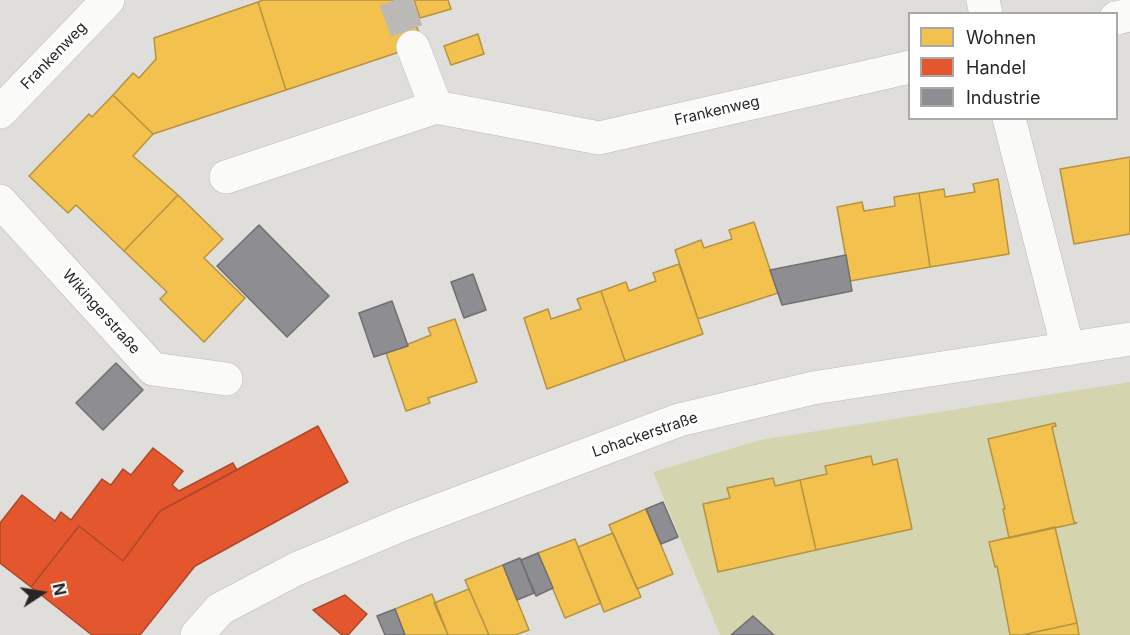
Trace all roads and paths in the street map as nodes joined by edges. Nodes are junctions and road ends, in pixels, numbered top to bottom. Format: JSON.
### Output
{"nodes":[{"id":1,"x":108,"y":0,"type":"edge"},
{"id":2,"x":413,"y":47,"type":"tunnel mouth"},
{"id":3,"x":908,"y":67,"type":"edge"},
{"id":4,"x":435,"y":106,"type":"junction"},
{"id":5,"x":0,"y":112,"type":"edge"},
{"id":6,"x":1010,"y":120,"type":"edge"},
{"id":7,"x":226,"y":177,"type":"dead end"},
{"id":8,"x":0,"y":201,"type":"edge"},
{"id":9,"x":1130,"y":339,"type":"edge"},
{"id":10,"x":1068,"y":350,"type":"junction"},
{"id":11,"x":226,"y":379,"type":"dead end"},
{"id":12,"x":197,"y":635,"type":"edge"}],
"edges":[{"from":1,"to":5,"type":"street","name":"Frankenweg"},
{"from":2,"to":4,"type":"street"},
{"from":3,"to":4,"type":"street","name":"Frankenweg"},
{"from":4,"to":7,"type":"street"},
{"from":6,"to":10,"type":"street"},
{"from":8,"to":11,"type":"street","name":"Wikingerstraße"},
{"from":9,"to":10,"type":"street","name":"Lohackerstraße"},
{"from":10,"to":12,"type":"street","name":"Lohackerstraße"}]}
